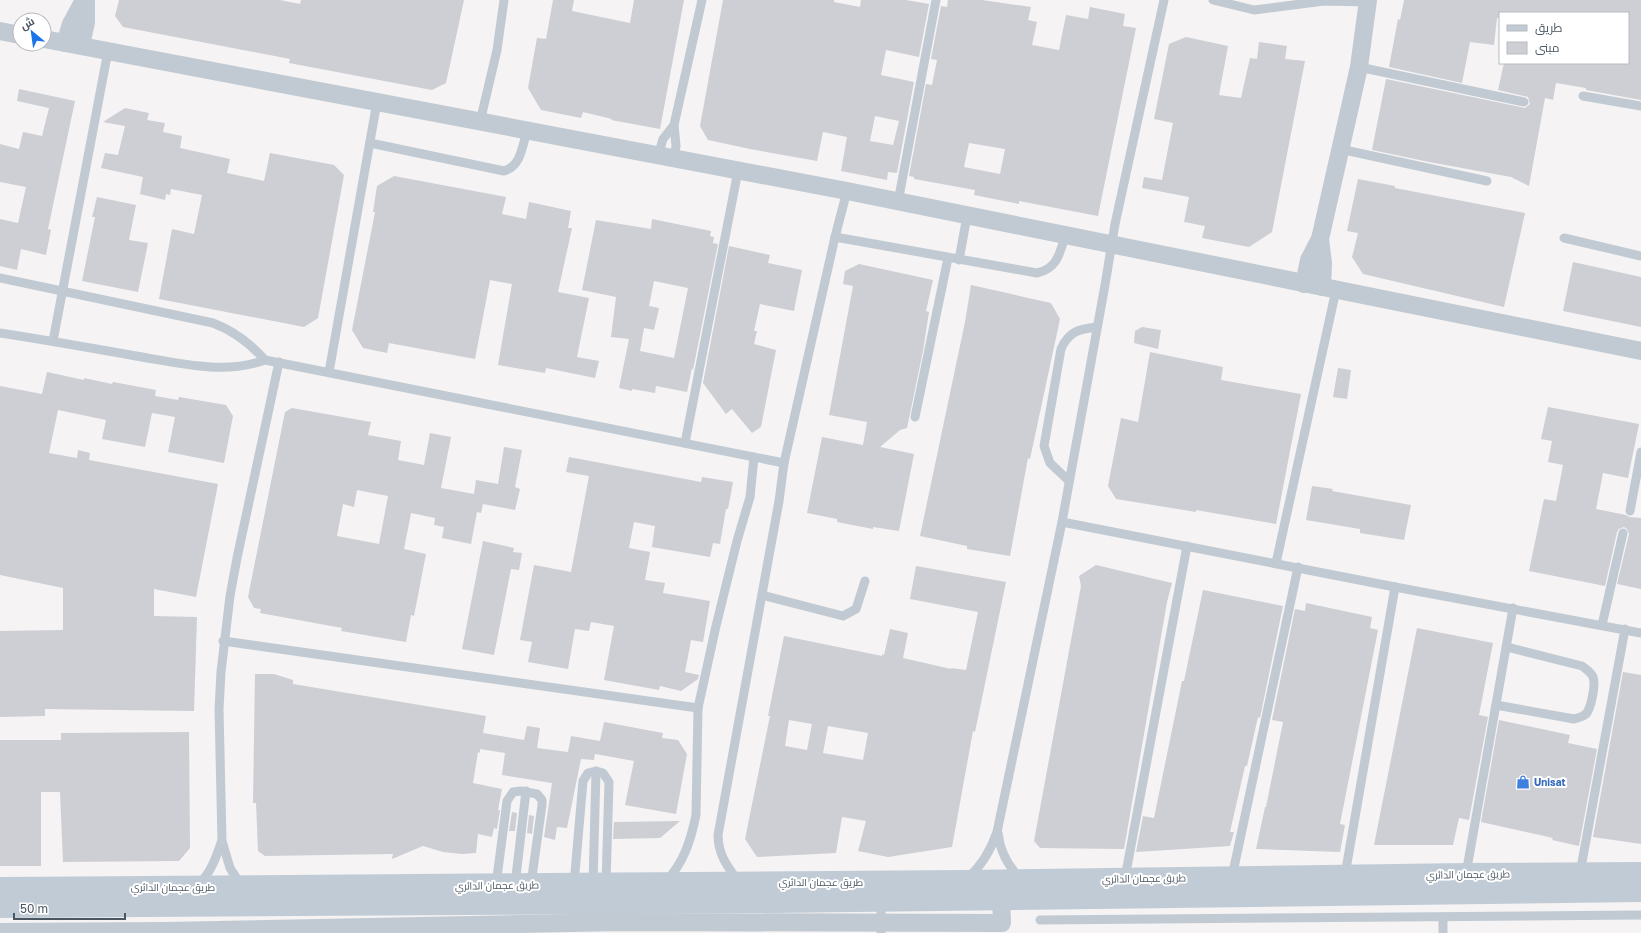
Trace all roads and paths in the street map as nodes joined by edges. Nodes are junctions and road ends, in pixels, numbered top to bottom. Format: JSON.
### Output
{"nodes":[{"id":1,"x":85,"y":0,"type":"edge"},
{"id":2,"x":504,"y":0,"type":"edge"},
{"id":3,"x":702,"y":0,"type":"edge"},
{"id":4,"x":936,"y":0,"type":"edge"},
{"id":5,"x":1164,"y":0,"type":"edge"},
{"id":6,"x":1213,"y":0,"type":"edge"},
{"id":7,"x":1368,"y":1,"type":"edge"},
{"id":8,"x":0,"y":32,"type":"edge"},
{"id":9,"x":12,"y":34,"type":"edge"},
{"id":10,"x":52,"y":40,"type":"edge"},
{"id":11,"x":73,"y":44,"type":"junction"},
{"id":12,"x":108,"y":51,"type":"junction"},
{"id":13,"x":1359,"y":67,"type":"junction"},
{"id":14,"x":1583,"y":96,"type":"dead end"},
{"id":15,"x":377,"y":102,"type":"junction"},
{"id":16,"x":1524,"y":102,"type":"dead end"},
{"id":17,"x":1641,"y":106,"type":"edge"},
{"id":18,"x":480,"y":122,"type":"junction"},
{"id":19,"x":674,"y":125,"type":"junction"},
{"id":20,"x":526,"y":131,"type":"junction"},
{"id":21,"x":370,"y":143,"type":"junction"},
{"id":22,"x":1340,"y":149,"type":"junction"},
{"id":23,"x":666,"y":158,"type":"junction"},
{"id":24,"x":738,"y":171,"type":"junction"},
{"id":25,"x":1487,"y":181,"type":"dead end"},
{"id":26,"x":847,"y":191,"type":"junction"},
{"id":27,"x":898,"y":202,"type":"junction"},
{"id":28,"x":968,"y":216,"type":"junction"},
{"id":29,"x":1065,"y":236,"type":"junction"},
{"id":30,"x":835,"y":237,"type":"junction"},
{"id":31,"x":1320,"y":238,"type":"junction"},
{"id":32,"x":1564,"y":238,"type":"dead end"},
{"id":33,"x":1112,"y":246,"type":"junction"},
{"id":34,"x":1641,"y":256,"type":"edge"},
{"id":35,"x":948,"y":258,"type":"junction"},
{"id":36,"x":959,"y":260,"type":"junction"},
{"id":37,"x":0,"y":278,"type":"edge"},
{"id":38,"x":1304,"y":284,"type":"junction"},
{"id":39,"x":1329,"y":288,"type":"junction"},
{"id":40,"x":63,"y":291,"type":"junction"},
{"id":41,"x":1097,"y":327,"type":"junction"},
{"id":42,"x":0,"y":333,"type":"edge"},
{"id":43,"x":53,"y":341,"type":"junction"},
{"id":44,"x":1641,"y":351,"type":"edge"},
{"id":45,"x":266,"y":360,"type":"junction"},
{"id":46,"x":279,"y":362,"type":"junction"},
{"id":47,"x":329,"y":372,"type":"junction"},
{"id":48,"x":915,"y":417,"type":"dead end"},
{"id":49,"x":685,"y":443,"type":"junction"},
{"id":50,"x":1641,"y":452,"type":"edge"},
{"id":51,"x":754,"y":457,"type":"junction"},
{"id":52,"x":784,"y":463,"type":"junction"},
{"id":53,"x":1069,"y":481,"type":"junction"},
{"id":54,"x":1630,"y":511,"type":"dead end"},
{"id":55,"x":1062,"y":522,"type":"junction"},
{"id":56,"x":1623,"y":533,"type":"dead end"},
{"id":57,"x":1187,"y":546,"type":"junction"},
{"id":58,"x":1276,"y":563,"type":"junction"},
{"id":59,"x":1298,"y":567,"type":"junction"},
{"id":60,"x":864,"y":581,"type":"dead end"},
{"id":61,"x":1395,"y":587,"type":"junction"},
{"id":62,"x":762,"y":595,"type":"junction"},
{"id":63,"x":1513,"y":608,"type":"junction"},
{"id":64,"x":1602,"y":625,"type":"junction"},
{"id":65,"x":1625,"y":630,"type":"junction"},
{"id":66,"x":1641,"y":633,"type":"edge"},
{"id":67,"x":223,"y":642,"type":"junction"},
{"id":68,"x":1507,"y":647,"type":"junction"},
{"id":69,"x":1496,"y":705,"type":"junction"},
{"id":70,"x":698,"y":708,"type":"junction"},
{"id":71,"x":596,"y":771,"type":"junction"},
{"id":72,"x":526,"y":791,"type":"junction"},
{"id":73,"x":998,"y":832,"type":"junction"},
{"id":74,"x":222,"y":841,"type":"junction"},
{"id":75,"x":1580,"y":873,"type":"junction"},
{"id":76,"x":1641,"y":873,"type":"edge"},
{"id":77,"x":1466,"y":874,"type":"junction"},
{"id":78,"x":1345,"y":876,"type":"junction"},
{"id":79,"x":1232,"y":877,"type":"junction"},
{"id":80,"x":1125,"y":878,"type":"junction"},
{"id":81,"x":1021,"y":880,"type":"junction"},
{"id":82,"x":965,"y":881,"type":"junction"},
{"id":83,"x":739,"y":882,"type":"junction"},
{"id":84,"x":664,"y":883,"type":"junction"},
{"id":85,"x":591,"y":884,"type":"junction"},
{"id":86,"x":514,"y":885,"type":"junction"},
{"id":87,"x":196,"y":886,"type":"junction"},
{"id":88,"x":243,"y":887,"type":"junction"},
{"id":89,"x":0,"y":888,"type":"edge"},
{"id":90,"x":1641,"y":891,"type":"edge"},
{"id":91,"x":1001,"y":898,"type":"junction"},
{"id":92,"x":881,"y":900,"type":"junction"},
{"id":93,"x":0,"y":907,"type":"edge"},
{"id":94,"x":1641,"y":915,"type":"edge"},
{"id":95,"x":1443,"y":917,"type":"junction"},
{"id":96,"x":1040,"y":920,"type":"dead end"},
{"id":97,"x":620,"y":927,"type":"edge"},
{"id":98,"x":818,"y":928,"type":"edge"},
{"id":99,"x":881,"y":928,"type":"edge"},
{"id":100,"x":1002,"y":928,"type":"edge"},
{"id":101,"x":326,"y":930,"type":"edge"},
{"id":102,"x":0,"y":932,"type":"edge"},
{"id":103,"x":165,"y":932,"type":"edge"},
{"id":104,"x":1443,"y":933,"type":"edge"}],
"edges":[{"from":1,"to":11,"type":"street"},
{"from":2,"to":18,"type":"lane"},
{"from":3,"to":19,"type":"lane"},
{"from":4,"to":27,"type":"lane"},
{"from":5,"to":33,"type":"lane"},
{"from":6,"to":7,"type":"lane"},
{"from":7,"to":13,"type":"street"},
{"from":8,"to":9,"type":"street"},
{"from":10,"to":11,"type":"street"},
{"from":11,"to":12,"type":"street"},
{"from":12,"to":15,"type":"street"},
{"from":12,"to":40,"type":"lane"},
{"from":13,"to":16,"type":"lane"},
{"from":13,"to":22,"type":"street"},
{"from":14,"to":17,"type":"lane"},
{"from":15,"to":18,"type":"street"},
{"from":15,"to":21,"type":"lane"},
{"from":18,"to":20,"type":"street"},
{"from":19,"to":23,"type":"lane"},
{"from":19,"to":23,"type":"lane"},
{"from":20,"to":21,"type":"lane"},
{"from":20,"to":23,"type":"street"},
{"from":21,"to":47,"type":"lane"},
{"from":22,"to":25,"type":"lane"},
{"from":22,"to":31,"type":"street"},
{"from":23,"to":24,"type":"street"},
{"from":24,"to":26,"type":"street"},
{"from":24,"to":49,"type":"lane"},
{"from":26,"to":27,"type":"street"},
{"from":26,"to":30,"type":"lane"},
{"from":27,"to":28,"type":"street"},
{"from":28,"to":29,"type":"street"},
{"from":28,"to":36,"type":"lane"},
{"from":29,"to":33,"type":"street"},
{"from":29,"to":36,"type":"lane"},
{"from":30,"to":35,"type":"lane"},
{"from":30,"to":52,"type":"lane"},
{"from":31,"to":38,"type":"street"},
{"from":31,"to":39,"type":"street"},
{"from":32,"to":34,"type":"lane"},
{"from":33,"to":38,"type":"street"},
{"from":33,"to":41,"type":"lane"},
{"from":35,"to":36,"type":"lane"},
{"from":35,"to":48,"type":"lane"},
{"from":37,"to":40,"type":"lane"},
{"from":38,"to":39,"type":"street"},
{"from":39,"to":44,"type":"street"},
{"from":39,"to":58,"type":"lane"},
{"from":40,"to":43,"type":"lane"},
{"from":40,"to":45,"type":"lane"},
{"from":41,"to":53,"type":"lane"},
{"from":41,"to":53,"type":"lane"},
{"from":42,"to":43,"type":"lane"},
{"from":43,"to":45,"type":"lane"},
{"from":45,"to":46,"type":"lane"},
{"from":46,"to":47,"type":"lane"},
{"from":46,"to":67,"type":"lane"},
{"from":47,"to":49,"type":"lane"},
{"from":49,"to":51,"type":"lane"},
{"from":50,"to":54,"type":"lane"},
{"from":51,"to":52,"type":"lane"},
{"from":51,"to":70,"type":"lane"},
{"from":52,"to":62,"type":"lane"},
{"from":53,"to":55,"type":"lane"},
{"from":55,"to":57,"type":"lane"},
{"from":55,"to":73,"type":"lane"},
{"from":56,"to":64,"type":"lane"},
{"from":57,"to":58,"type":"lane"},
{"from":57,"to":80,"type":"lane"},
{"from":58,"to":59,"type":"lane"},
{"from":59,"to":61,"type":"lane"},
{"from":59,"to":79,"type":"lane"},
{"from":60,"to":62,"type":"lane"},
{"from":61,"to":63,"type":"lane"},
{"from":61,"to":78,"type":"lane"},
{"from":62,"to":83,"type":"lane"},
{"from":63,"to":64,"type":"lane"},
{"from":63,"to":68,"type":"lane"},
{"from":64,"to":65,"type":"lane"},
{"from":65,"to":66,"type":"lane"},
{"from":65,"to":75,"type":"lane"},
{"from":67,"to":70,"type":"lane"},
{"from":67,"to":74,"type":"lane"},
{"from":68,"to":69,"type":"lane"},
{"from":68,"to":69,"type":"lane"},
{"from":69,"to":77,"type":"lane"},
{"from":70,"to":84,"type":"lane"},
{"from":71,"to":85,"type":"lane"},
{"from":71,"to":85,"type":"lane"},
{"from":71,"to":85,"type":"lane"},
{"from":72,"to":86,"type":"lane"},
{"from":72,"to":86,"type":"lane"},
{"from":72,"to":86,"type":"lane"},
{"from":73,"to":81,"type":"lane"},
{"from":73,"to":82,"type":"lane"},
{"from":74,"to":87,"type":"lane"},
{"from":74,"to":88,"type":"lane"},
{"from":75,"to":76,"type":"main road","name":"طريق عجمان الدائري"},
{"from":75,"to":77,"type":"main road","name":"طريق عجمان الدائري"},
{"from":77,"to":78,"type":"main road","name":"طريق عجمان الدائري"},
{"from":78,"to":79,"type":"main road","name":"طريق عجمان الدائري"},
{"from":79,"to":80,"type":"main road","name":"طريق عجمان الدائري"},
{"from":80,"to":81,"type":"main road","name":"طريق عجمان الدائري"},
{"from":81,"to":82,"type":"main road","name":"طريق عجمان الدائري"},
{"from":82,"to":83,"type":"main road","name":"طريق عجمان الدائري"},
{"from":83,"to":84,"type":"main road","name":"طريق عجمان الدائري"},
{"from":84,"to":85,"type":"main road","name":"طريق عجمان الدائري"},
{"from":85,"to":86,"type":"main road","name":"طريق عجمان الدائري"},
{"from":86,"to":88,"type":"main road","name":"طريق عجمان الدائري"},
{"from":87,"to":88,"type":"main road","name":"طريق عجمان الدائري"},
{"from":87,"to":89,"type":"main road","name":"طريق عجمان الدائري"},
{"from":90,"to":91,"type":"main road","name":"طريق عجمان الدائري"},
{"from":91,"to":92,"type":"main road","name":"طريق عجمان الدائري"},
{"from":91,"to":100,"type":"street"},
{"from":92,"to":93,"type":"main road","name":"طريق عجمان الدائري"},
{"from":92,"to":99,"type":"lane"},
{"from":94,"to":95,"type":"lane"},
{"from":95,"to":96,"type":"lane"},
{"from":95,"to":104,"type":"lane"},
{"from":97,"to":98,"type":"street"},
{"from":97,"to":101,"type":"street"},
{"from":98,"to":99,"type":"street"},
{"from":99,"to":100,"type":"street"},
{"from":101,"to":103,"type":"street"},
{"from":102,"to":103,"type":"street"}]}
